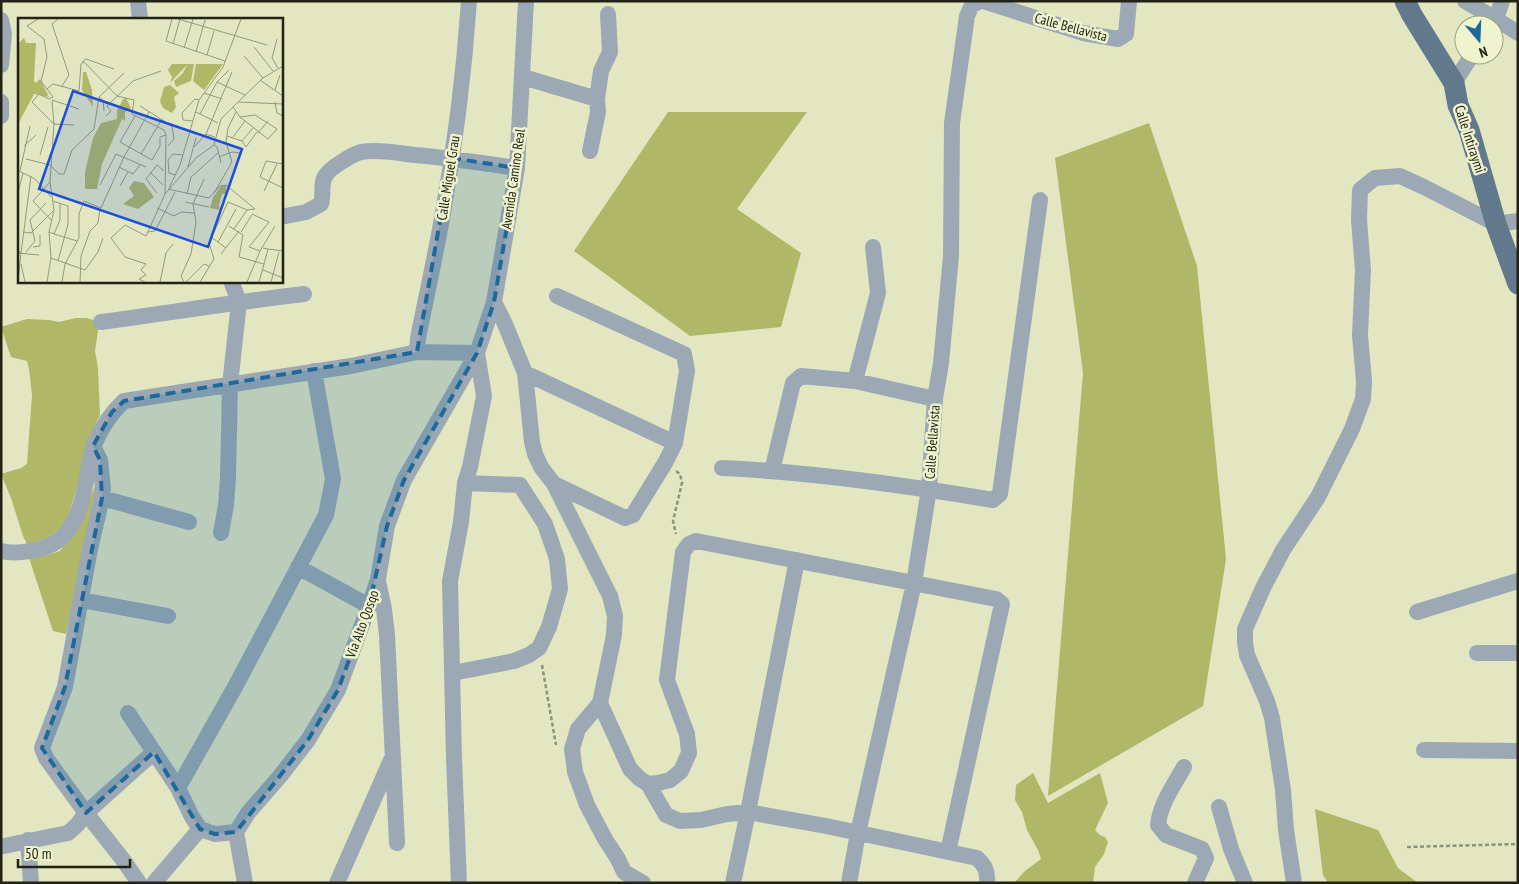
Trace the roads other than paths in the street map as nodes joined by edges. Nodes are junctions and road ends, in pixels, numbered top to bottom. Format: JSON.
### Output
{"nodes":[{"id":1,"x":138,"y":1,"type":"edge"},
{"id":2,"x":469,"y":1,"type":"edge"},
{"id":3,"x":526,"y":1,"type":"edge"},
{"id":4,"x":1129,"y":1,"type":"edge"},
{"id":5,"x":1405,"y":1,"type":"edge"},
{"id":6,"x":1464,"y":1,"type":"edge"},
{"id":7,"x":1502,"y":1,"type":"edge"},
{"id":8,"x":977,"y":2,"type":"edge"},
{"id":9,"x":608,"y":14,"type":"dead end"},
{"id":10,"x":1484,"y":15,"type":"edge"},
{"id":11,"x":1497,"y":15,"type":"edge"},
{"id":12,"x":140,"y":18,"type":"edge"},
{"id":13,"x":1,"y":20,"type":"edge"},
{"id":14,"x":1504,"y":27,"type":"edge"},
{"id":15,"x":1518,"y":33,"type":"edge"},
{"id":16,"x":1,"y":65,"type":"edge"},
{"id":17,"x":1466,"y":65,"type":"edge"},
{"id":18,"x":523,"y":77,"type":"junction"},
{"id":19,"x":1454,"y":83,"type":"junction"},
{"id":20,"x":597,"y":99,"type":"junction"},
{"id":21,"x":1,"y":102,"type":"edge"},
{"id":22,"x":1,"y":116,"type":"edge"},
{"id":23,"x":590,"y":151,"type":"dead end"},
{"id":24,"x":451,"y":158,"type":"junction"},
{"id":25,"x":517,"y":168,"type":"junction"},
{"id":26,"x":1040,"y":200,"type":"dead end"},
{"id":27,"x":282,"y":218,"type":"edge"},
{"id":28,"x":1518,"y":221,"type":"edge"},
{"id":29,"x":1496,"y":224,"type":"junction"},
{"id":30,"x":873,"y":247,"type":"dead end"},
{"id":31,"x":231,"y":282,"type":"edge"},
{"id":32,"x":1518,"y":284,"type":"edge"},
{"id":33,"x":304,"y":294,"type":"dead end"},
{"id":34,"x":557,"y":296,"type":"dead end"},
{"id":35,"x":239,"y":302,"type":"junction"},
{"id":36,"x":494,"y":302,"type":"junction"},
{"id":37,"x":100,"y":322,"type":"dead end"},
{"id":38,"x":417,"y":352,"type":"junction"},
{"id":39,"x":477,"y":354,"type":"junction"},
{"id":40,"x":314,"y":371,"type":"junction"},
{"id":41,"x":525,"y":373,"type":"junction"},
{"id":42,"x":855,"y":381,"type":"junction"},
{"id":43,"x":230,"y":384,"type":"junction"},
{"id":44,"x":936,"y":399,"type":"junction"},
{"id":45,"x":675,"y":443,"type":"junction"},
{"id":46,"x":93,"y":446,"type":"junction"},
{"id":47,"x":722,"y":468,"type":"dead end"},
{"id":48,"x":772,"y":471,"type":"junction"},
{"id":49,"x":466,"y":483,"type":"junction"},
{"id":50,"x":554,"y":484,"type":"junction"},
{"id":51,"x":929,"y":489,"type":"junction"},
{"id":52,"x":102,"y":498,"type":"junction"},
{"id":53,"x":189,"y":522,"type":"dead end"},
{"id":54,"x":221,"y":533,"type":"dead end"},
{"id":55,"x":1,"y":551,"type":"edge"},
{"id":56,"x":797,"y":560,"type":"junction"},
{"id":57,"x":298,"y":567,"type":"junction"},
{"id":58,"x":378,"y":578,"type":"junction"},
{"id":59,"x":1518,"y":581,"type":"edge"},
{"id":60,"x":914,"y":583,"type":"junction"},
{"id":61,"x":81,"y":600,"type":"junction"},
{"id":62,"x":369,"y":606,"type":"junction"},
{"id":63,"x":1417,"y":612,"type":"dead end"},
{"id":64,"x":168,"y":616,"type":"dead end"},
{"id":65,"x":1477,"y":653,"type":"dead end"},
{"id":66,"x":1518,"y":653,"type":"edge"},
{"id":67,"x":453,"y":673,"type":"junction"},
{"id":68,"x":600,"y":703,"type":"junction"},
{"id":69,"x":128,"y":713,"type":"dead end"},
{"id":70,"x":1424,"y":750,"type":"dead end"},
{"id":71,"x":1518,"y":751,"type":"edge"},
{"id":72,"x":154,"y":752,"type":"junction"},
{"id":73,"x":393,"y":756,"type":"junction"},
{"id":74,"x":1184,"y":766,"type":"dead end"},
{"id":75,"x":648,"y":784,"type":"junction"},
{"id":76,"x":178,"y":788,"type":"junction"},
{"id":77,"x":1218,"y":807,"type":"dead end"},
{"id":78,"x":748,"y":812,"type":"junction"},
{"id":79,"x":86,"y":813,"type":"junction"},
{"id":80,"x":200,"y":829,"type":"junction"},
{"id":81,"x":236,"y":832,"type":"junction"},
{"id":82,"x":858,"y":833,"type":"junction"},
{"id":83,"x":28,"y":840,"type":"junction"},
{"id":84,"x":397,"y":843,"type":"dead end"},
{"id":85,"x":4,"y":846,"type":"dead end"},
{"id":86,"x":948,"y":852,"type":"junction"},
{"id":87,"x":31,"y":883,"type":"edge"},
{"id":88,"x":139,"y":883,"type":"edge"},
{"id":89,"x":154,"y":883,"type":"edge"},
{"id":90,"x":245,"y":883,"type":"edge"},
{"id":91,"x":338,"y":883,"type":"edge"},
{"id":92,"x":459,"y":883,"type":"edge"},
{"id":93,"x":643,"y":883,"type":"edge"},
{"id":94,"x":733,"y":883,"type":"edge"},
{"id":95,"x":850,"y":883,"type":"edge"},
{"id":96,"x":987,"y":883,"type":"edge"},
{"id":97,"x":1195,"y":883,"type":"edge"},
{"id":98,"x":1245,"y":883,"type":"edge"},
{"id":99,"x":1294,"y":883,"type":"edge"}],
"edges":[{"from":1,"to":12,"type":"street"},
{"from":2,"to":24,"type":"street","name":"Calle Miguel Grau"},
{"from":3,"to":18,"type":"street","name":"Avenida Camino Real"},
{"from":4,"to":8,"type":"street","name":"Calle Bellavista"},
{"from":5,"to":19,"type":"main road","name":"Calle Intiraymi"},
{"from":6,"to":10,"type":"street"},
{"from":7,"to":11,"type":"street"},
{"from":8,"to":44,"type":"street","name":"Calle Bellavista"},
{"from":9,"to":20,"type":"street"},
{"from":13,"to":16,"type":"street"},
{"from":14,"to":15,"type":"street"},
{"from":17,"to":19,"type":"street"},
{"from":18,"to":20,"type":"street"},
{"from":18,"to":25,"type":"street","name":"Avenida Camino Real"},
{"from":19,"to":29,"type":"main road","name":"Calle Intiraymi"},
{"from":20,"to":23,"type":"street"},
{"from":21,"to":22,"type":"street"},
{"from":24,"to":25,"type":"street"},
{"from":24,"to":27,"type":"street"},
{"from":24,"to":38,"type":"street","name":"Calle Miguel Grau"},
{"from":25,"to":36,"type":"street","name":"Avenida Camino Real"},
{"from":26,"to":51,"type":"street"},
{"from":28,"to":29,"type":"street"},
{"from":29,"to":32,"type":"main road","name":"Calle Intiraymi"},
{"from":29,"to":99,"type":"street"},
{"from":30,"to":42,"type":"street"},
{"from":31,"to":35,"type":"street"},
{"from":33,"to":35,"type":"street"},
{"from":34,"to":45,"type":"street"},
{"from":35,"to":37,"type":"street"},
{"from":35,"to":43,"type":"street"},
{"from":36,"to":39,"type":"street","name":"Avenida Camino Real"},
{"from":36,"to":41,"type":"street"},
{"from":38,"to":39,"type":"street"},
{"from":38,"to":40,"type":"street"},
{"from":39,"to":49,"type":"street"},
{"from":39,"to":58,"type":"street","name":"Via Alto Qosqo"},
{"from":40,"to":43,"type":"street"},
{"from":40,"to":57,"type":"street"},
{"from":41,"to":45,"type":"street"},
{"from":41,"to":50,"type":"street"},
{"from":42,"to":44,"type":"street"},
{"from":42,"to":48,"type":"street"},
{"from":43,"to":46,"type":"street"},
{"from":43,"to":54,"type":"street"},
{"from":44,"to":51,"type":"street","name":"Calle Bellavista"},
{"from":45,"to":50,"type":"street"},
{"from":46,"to":52,"type":"street"},
{"from":46,"to":55,"type":"street"},
{"from":47,"to":48,"type":"street"},
{"from":48,"to":51,"type":"street"},
{"from":49,"to":67,"type":"street"},
{"from":49,"to":67,"type":"street"},
{"from":50,"to":68,"type":"street"},
{"from":51,"to":60,"type":"street","name":"Calle Bellavista"},
{"from":52,"to":53,"type":"street"},
{"from":52,"to":61,"type":"street"},
{"from":56,"to":60,"type":"street"},
{"from":56,"to":75,"type":"street"},
{"from":56,"to":78,"type":"street"},
{"from":57,"to":62,"type":"street"},
{"from":57,"to":76,"type":"street"},
{"from":58,"to":62,"type":"street","name":"Via Alto Qosqo"},
{"from":58,"to":73,"type":"street"},
{"from":59,"to":63,"type":"street"},
{"from":60,"to":82,"type":"street","name":"Calle Bellavista"},
{"from":60,"to":86,"type":"street"},
{"from":61,"to":64,"type":"street"},
{"from":61,"to":79,"type":"street"},
{"from":62,"to":81,"type":"street","name":"Via Alto Qosqo"},
{"from":65,"to":66,"type":"street"},
{"from":67,"to":92,"type":"street"},
{"from":68,"to":75,"type":"street"},
{"from":68,"to":93,"type":"street"},
{"from":69,"to":72,"type":"street"},
{"from":70,"to":71,"type":"street"},
{"from":72,"to":76,"type":"street"},
{"from":72,"to":79,"type":"street"},
{"from":73,"to":84,"type":"street"},
{"from":73,"to":91,"type":"street"},
{"from":74,"to":97,"type":"street"},
{"from":75,"to":78,"type":"street"},
{"from":76,"to":80,"type":"street"},
{"from":77,"to":98,"type":"street"},
{"from":78,"to":82,"type":"street"},
{"from":78,"to":94,"type":"street"},
{"from":79,"to":83,"type":"street"},
{"from":79,"to":88,"type":"street"},
{"from":80,"to":81,"type":"street"},
{"from":80,"to":89,"type":"street"},
{"from":81,"to":90,"type":"street"},
{"from":82,"to":86,"type":"street"},
{"from":82,"to":95,"type":"street","name":"Calle Bellavista"},
{"from":83,"to":85,"type":"street"},
{"from":83,"to":87,"type":"street"},
{"from":86,"to":96,"type":"street"}]}
